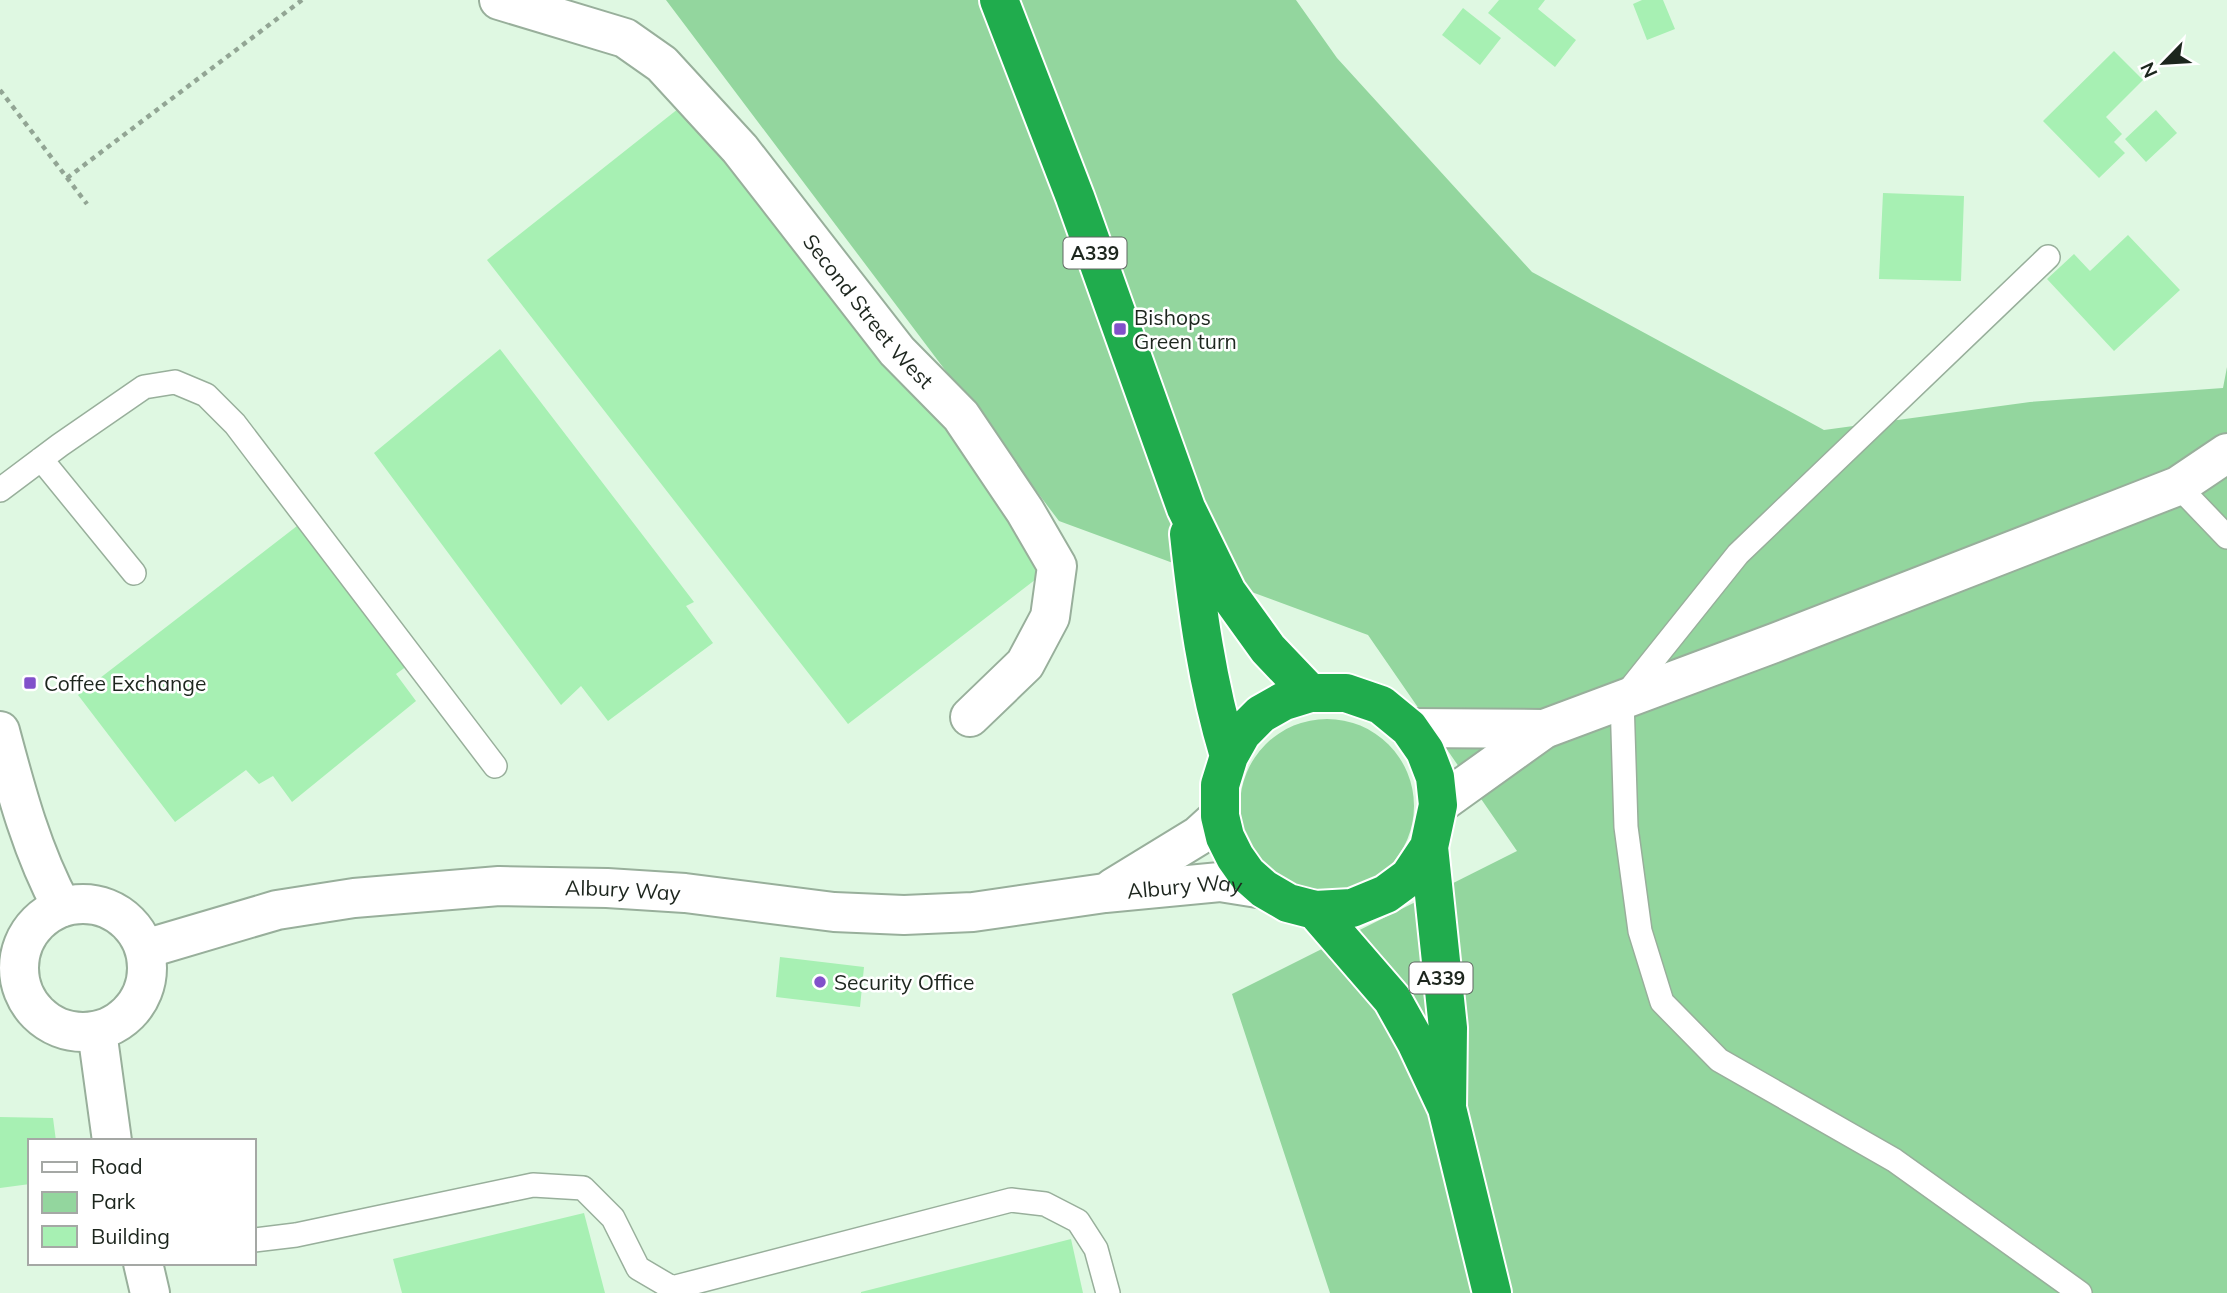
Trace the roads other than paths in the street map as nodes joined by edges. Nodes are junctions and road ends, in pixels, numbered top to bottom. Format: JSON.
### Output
{"nodes":[{"id":1,"x":499,"y":0,"type":"edge"},
{"id":2,"x":999,"y":0,"type":"edge"},
{"id":3,"x":2048,"y":257,"type":"dead end"},
{"id":4,"x":2227,"y":453,"type":"edge"},
{"id":5,"x":41,"y":459,"type":"junction"},
{"id":6,"x":2178,"y":486,"type":"junction"},
{"id":7,"x":0,"y":490,"type":"edge"},
{"id":8,"x":1186,"y":508,"type":"junction"},
{"id":9,"x":2227,"y":537,"type":"edge"},
{"id":10,"x":134,"y":573,"type":"dead end"},
{"id":11,"x":1310,"y":693,"type":"junction"},
{"id":12,"x":1622,"y":699,"type":"junction"},
{"id":13,"x":970,"y":717,"type":"dead end"},
{"id":14,"x":1409,"y":728,"type":"junction"},
{"id":15,"x":1544,"y":729,"type":"junction"},
{"id":16,"x":0,"y":731,"type":"edge"},
{"id":17,"x":1229,"y":756,"type":"junction"},
{"id":18,"x":495,"y":766,"type":"dead end"},
{"id":19,"x":1438,"y":805,"type":"junction"},
{"id":20,"x":1220,"y":816,"type":"junction"},
{"id":21,"x":1429,"y":847,"type":"junction"},
{"id":22,"x":1264,"y":889,"type":"junction"},
{"id":23,"x":1105,"y":893,"type":"junction"},
{"id":24,"x":62,"y":907,"type":"junction"},
{"id":25,"x":1315,"y":910,"type":"junction"},
{"id":26,"x":145,"y":949,"type":"junction"},
{"id":27,"x":11,"y":990,"type":"edge"},
{"id":28,"x":97,"y":1031,"type":"junction"},
{"id":29,"x":1447,"y":1108,"type":"junction"},
{"id":30,"x":112,"y":1139,"type":"edge"},
{"id":31,"x":256,"y":1240,"type":"edge"},
{"id":32,"x":143,"y":1265,"type":"edge"},
{"id":33,"x":150,"y":1293,"type":"edge"},
{"id":34,"x":1108,"y":1293,"type":"edge"},
{"id":35,"x":1492,"y":1293,"type":"edge"},
{"id":36,"x":2080,"y":1293,"type":"edge"}],
"edges":[{"from":1,"to":13,"type":"street","name":"Second Street West"},
{"from":2,"to":8,"type":"highway","number":"A339"},
{"from":3,"to":12,"type":"lane"},
{"from":4,"to":6,"type":"street"},
{"from":5,"to":7,"type":"lane"},
{"from":5,"to":10,"type":"lane"},
{"from":5,"to":18,"type":"lane"},
{"from":6,"to":9,"type":"lane"},
{"from":6,"to":12,"type":"street"},
{"from":8,"to":11,"type":"highway","number":"A339"},
{"from":8,"to":17,"type":"highway","number":"A339"},
{"from":11,"to":14,"type":"highway"},
{"from":11,"to":17,"type":"highway"},
{"from":12,"to":15,"type":"street"},
{"from":12,"to":36,"type":"lane"},
{"from":14,"to":15,"type":"street"},
{"from":14,"to":19,"type":"highway"},
{"from":15,"to":19,"type":"street"},
{"from":16,"to":24,"type":"street"},
{"from":17,"to":20,"type":"highway"},
{"from":19,"to":21,"type":"highway"},
{"from":20,"to":22,"type":"highway"},
{"from":20,"to":23,"type":"street","name":"Albury Way"},
{"from":21,"to":25,"type":"highway"},
{"from":21,"to":29,"type":"highway","number":"A339"},
{"from":22,"to":23,"type":"street","name":"Albury Way"},
{"from":22,"to":25,"type":"highway"},
{"from":23,"to":26,"type":"street","name":"Albury Way"},
{"from":24,"to":26,"type":"street"},
{"from":24,"to":27,"type":"street"},
{"from":25,"to":29,"type":"highway","number":"A339"},
{"from":26,"to":28,"type":"street"},
{"from":27,"to":28,"type":"street"},
{"from":28,"to":30,"type":"street"},
{"from":29,"to":35,"type":"highway","number":"A339"},
{"from":31,"to":34,"type":"lane"},
{"from":32,"to":33,"type":"street"}]}
